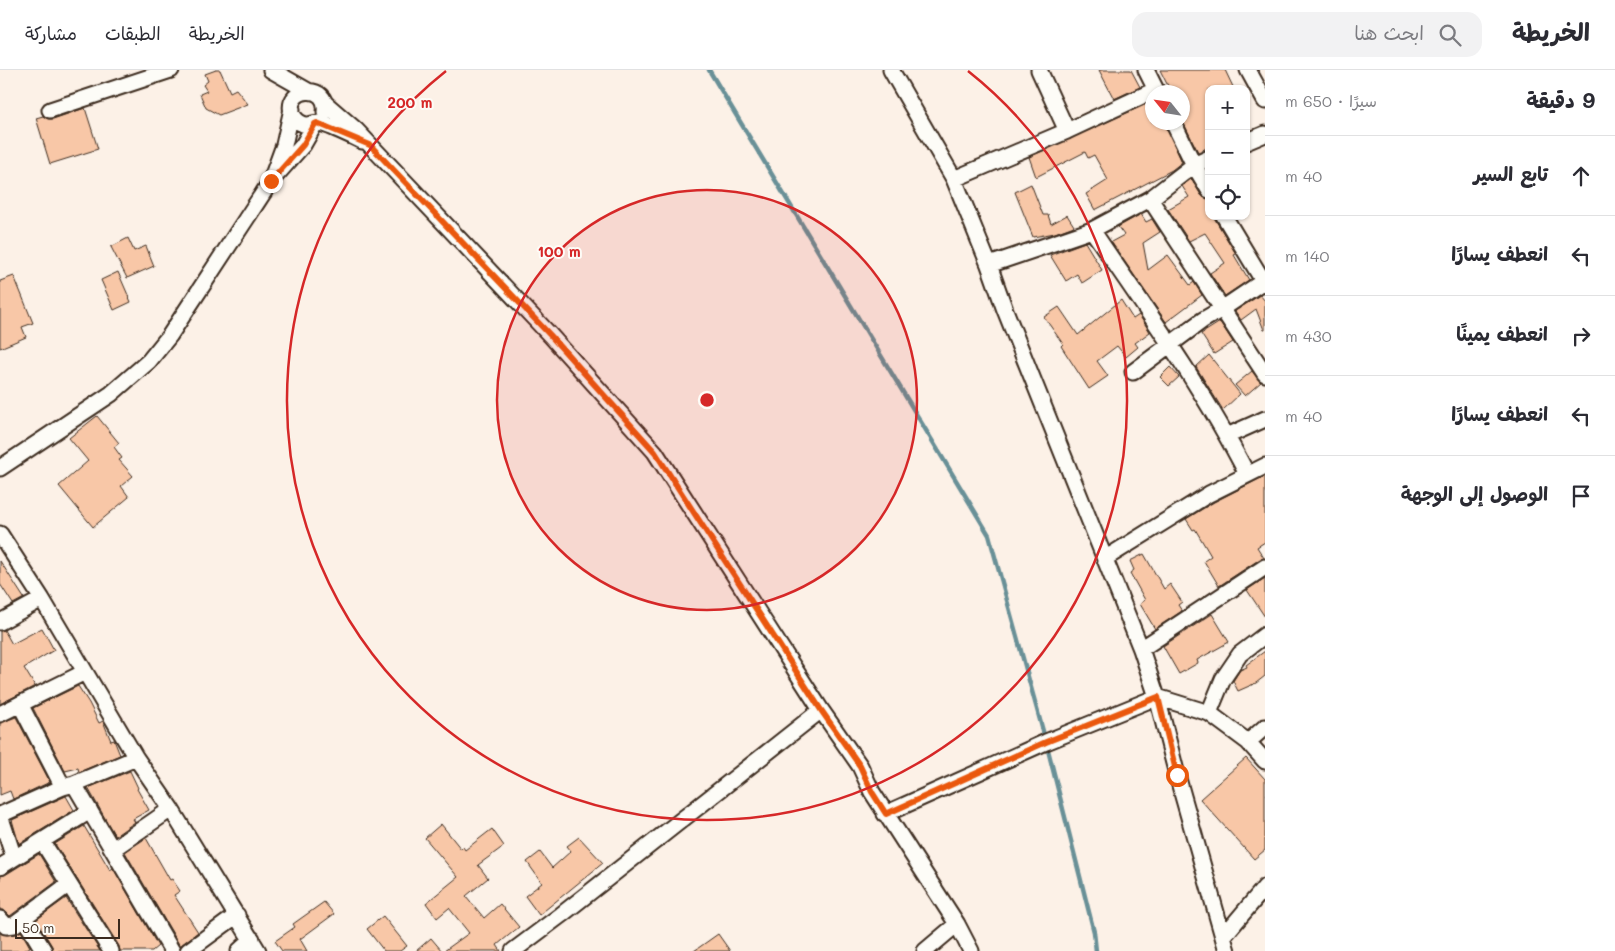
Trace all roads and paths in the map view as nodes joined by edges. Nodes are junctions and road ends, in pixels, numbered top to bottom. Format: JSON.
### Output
{"nodes":[{"id":1,"x":172,"y":70,"type":"edge"},
{"id":2,"x":267,"y":70,"type":"edge"},
{"id":3,"x":271,"y":70,"type":"edge"},
{"id":4,"x":891,"y":70,"type":"edge"},
{"id":5,"x":1039,"y":70,"type":"edge"},
{"id":6,"x":1146,"y":70,"type":"edge"},
{"id":7,"x":1248,"y":70,"type":"edge"},
{"id":8,"x":1153,"y":85,"type":"edge"},
{"id":9,"x":308,"y":91,"type":"junction"},
{"id":10,"x":1145,"y":96,"type":"edge"},
{"id":11,"x":1265,"y":101,"type":"edge"},
{"id":12,"x":326,"y":104,"type":"junction"},
{"id":13,"x":293,"y":105,"type":"junction"},
{"id":14,"x":50,"y":110,"type":"dead end"},
{"id":15,"x":316,"y":124,"type":"junction"},
{"id":16,"x":1177,"y":130,"type":"edge"},
{"id":17,"x":1067,"y":131,"type":"junction"},
{"id":18,"x":1265,"y":134,"type":"edge"},
{"id":19,"x":1250,"y":140,"type":"edge"},
{"id":20,"x":370,"y":145,"type":"junction"},
{"id":21,"x":1205,"y":160,"type":"edge"},
{"id":22,"x":1194,"y":164,"type":"junction"},
{"id":23,"x":954,"y":178,"type":"junction"},
{"id":24,"x":271,"y":181,"type":"junction"},
{"id":25,"x":1205,"y":183,"type":"edge"},
{"id":26,"x":1150,"y":198,"type":"junction"},
{"id":27,"x":1226,"y":220,"type":"edge"},
{"id":28,"x":1092,"y":230,"type":"junction"},
{"id":29,"x":989,"y":265,"type":"junction"},
{"id":30,"x":1264,"y":282,"type":"edge"},
{"id":31,"x":1222,"y":309,"type":"junction"},
{"id":32,"x":1170,"y":345,"type":"junction"},
{"id":33,"x":1133,"y":372,"type":"dead end"},
{"id":34,"x":1265,"y":374,"type":"edge"},
{"id":35,"x":1265,"y":419,"type":"edge"},
{"id":36,"x":1227,"y":436,"type":"junction"},
{"id":37,"x":1265,"y":466,"type":"edge"},
{"id":38,"x":0,"y":468,"type":"edge"},
{"id":39,"x":1247,"y":474,"type":"junction"},
{"id":40,"x":0,"y":534,"type":"edge"},
{"id":41,"x":1106,"y":558,"type":"junction"},
{"id":42,"x":1265,"y":567,"type":"edge"},
{"id":43,"x":42,"y":599,"type":"junction"},
{"id":44,"x":0,"y":622,"type":"edge"},
{"id":45,"x":1265,"y":635,"type":"edge"},
{"id":46,"x":1141,"y":649,"type":"junction"},
{"id":47,"x":85,"y":672,"type":"junction"},
{"id":48,"x":1158,"y":697,"type":"junction"},
{"id":49,"x":20,"y":704,"type":"junction"},
{"id":50,"x":821,"y":710,"type":"junction"},
{"id":51,"x":1209,"y":713,"type":"junction"},
{"id":52,"x":0,"y":714,"type":"edge"},
{"id":53,"x":1265,"y":727,"type":"edge"},
{"id":54,"x":1248,"y":742,"type":"junction"},
{"id":55,"x":136,"y":758,"type":"junction"},
{"id":56,"x":1265,"y":761,"type":"edge"},
{"id":57,"x":69,"y":785,"type":"junction"},
{"id":58,"x":171,"y":809,"type":"junction"},
{"id":59,"x":90,"y":811,"type":"junction"},
{"id":60,"x":886,"y":814,"type":"junction"},
{"id":61,"x":0,"y":815,"type":"edge"},
{"id":62,"x":42,"y":841,"type":"junction"},
{"id":63,"x":113,"y":849,"type":"junction"},
{"id":64,"x":14,"y":858,"type":"junction"},
{"id":65,"x":0,"y":866,"type":"edge"},
{"id":66,"x":69,"y":884,"type":"junction"},
{"id":67,"x":1265,"y":887,"type":"edge"},
{"id":68,"x":237,"y":915,"type":"junction"},
{"id":69,"x":24,"y":918,"type":"junction"},
{"id":70,"x":0,"y":919,"type":"edge"},
{"id":71,"x":957,"y":924,"type":"junction"},
{"id":72,"x":1225,"y":944,"type":"edge"},
{"id":73,"x":255,"y":945,"type":"edge"},
{"id":74,"x":44,"y":951,"type":"edge"},
{"id":75,"x":111,"y":951,"type":"edge"},
{"id":76,"x":172,"y":951,"type":"edge"},
{"id":77,"x":188,"y":951,"type":"edge"},
{"id":78,"x":239,"y":951,"type":"edge"},
{"id":79,"x":512,"y":951,"type":"edge"},
{"id":80,"x":925,"y":951,"type":"edge"},
{"id":81,"x":972,"y":951,"type":"edge"}],
"edges":[{"from":1,"to":14,"type":"street"},
{"from":2,"to":13,"type":"street"},
{"from":3,"to":9,"type":"street"},
{"from":4,"to":23,"type":"street"},
{"from":5,"to":17,"type":"street"},
{"from":6,"to":8,"type":"street"},
{"from":7,"to":11,"type":"street"},
{"from":9,"to":12,"type":"street"},
{"from":9,"to":13,"type":"street"},
{"from":10,"to":17,"type":"street"},
{"from":12,"to":15,"type":"street"},
{"from":12,"to":20,"type":"street"},
{"from":13,"to":15,"type":"street"},
{"from":13,"to":24,"type":"street"},
{"from":15,"to":20,"type":"street"},
{"from":15,"to":24,"type":"street"},
{"from":16,"to":22,"type":"street"},
{"from":17,"to":23,"type":"street"},
{"from":18,"to":19,"type":"street"},
{"from":20,"to":50,"type":"street"},
{"from":21,"to":22,"type":"street"},
{"from":22,"to":25,"type":"street"},
{"from":22,"to":26,"type":"street"},
{"from":23,"to":29,"type":"street"},
{"from":24,"to":38,"type":"street"},
{"from":26,"to":28,"type":"street"},
{"from":26,"to":31,"type":"street"},
{"from":27,"to":30,"type":"street"},
{"from":28,"to":29,"type":"street"},
{"from":28,"to":32,"type":"street"},
{"from":29,"to":41,"type":"street"},
{"from":30,"to":31,"type":"street"},
{"from":31,"to":32,"type":"street"},
{"from":31,"to":34,"type":"street"},
{"from":32,"to":33,"type":"street"},
{"from":32,"to":36,"type":"street"},
{"from":35,"to":36,"type":"street"},
{"from":36,"to":39,"type":"street"},
{"from":37,"to":39,"type":"street"},
{"from":39,"to":41,"type":"street"},
{"from":40,"to":43,"type":"street"},
{"from":41,"to":46,"type":"street"},
{"from":42,"to":46,"type":"street"},
{"from":43,"to":44,"type":"street"},
{"from":43,"to":47,"type":"street"},
{"from":45,"to":51,"type":"street"},
{"from":46,"to":48,"type":"street"},
{"from":47,"to":49,"type":"street"},
{"from":47,"to":55,"type":"street"},
{"from":48,"to":51,"type":"street"},
{"from":48,"to":60,"type":"street"},
{"from":48,"to":72,"type":"street"},
{"from":49,"to":52,"type":"street"},
{"from":49,"to":57,"type":"street"},
{"from":50,"to":60,"type":"street"},
{"from":50,"to":79,"type":"street"},
{"from":51,"to":54,"type":"street"},
{"from":53,"to":54,"type":"street"},
{"from":54,"to":56,"type":"street"},
{"from":55,"to":57,"type":"street"},
{"from":55,"to":58,"type":"street"},
{"from":57,"to":59,"type":"street"},
{"from":57,"to":61,"type":"street"},
{"from":58,"to":63,"type":"street"},
{"from":58,"to":68,"type":"street"},
{"from":59,"to":62,"type":"street"},
{"from":59,"to":63,"type":"street"},
{"from":60,"to":71,"type":"street"},
{"from":61,"to":64,"type":"street"},
{"from":62,"to":64,"type":"street"},
{"from":62,"to":66,"type":"street"},
{"from":63,"to":76,"type":"street"},
{"from":64,"to":65,"type":"street"},
{"from":66,"to":69,"type":"street"},
{"from":66,"to":75,"type":"street"},
{"from":67,"to":72,"type":"street"},
{"from":68,"to":73,"type":"street"},
{"from":68,"to":77,"type":"street"},
{"from":69,"to":70,"type":"street"},
{"from":69,"to":74,"type":"street"},
{"from":71,"to":80,"type":"street"},
{"from":71,"to":81,"type":"street"},
{"from":73,"to":78,"type":"street"}]}
